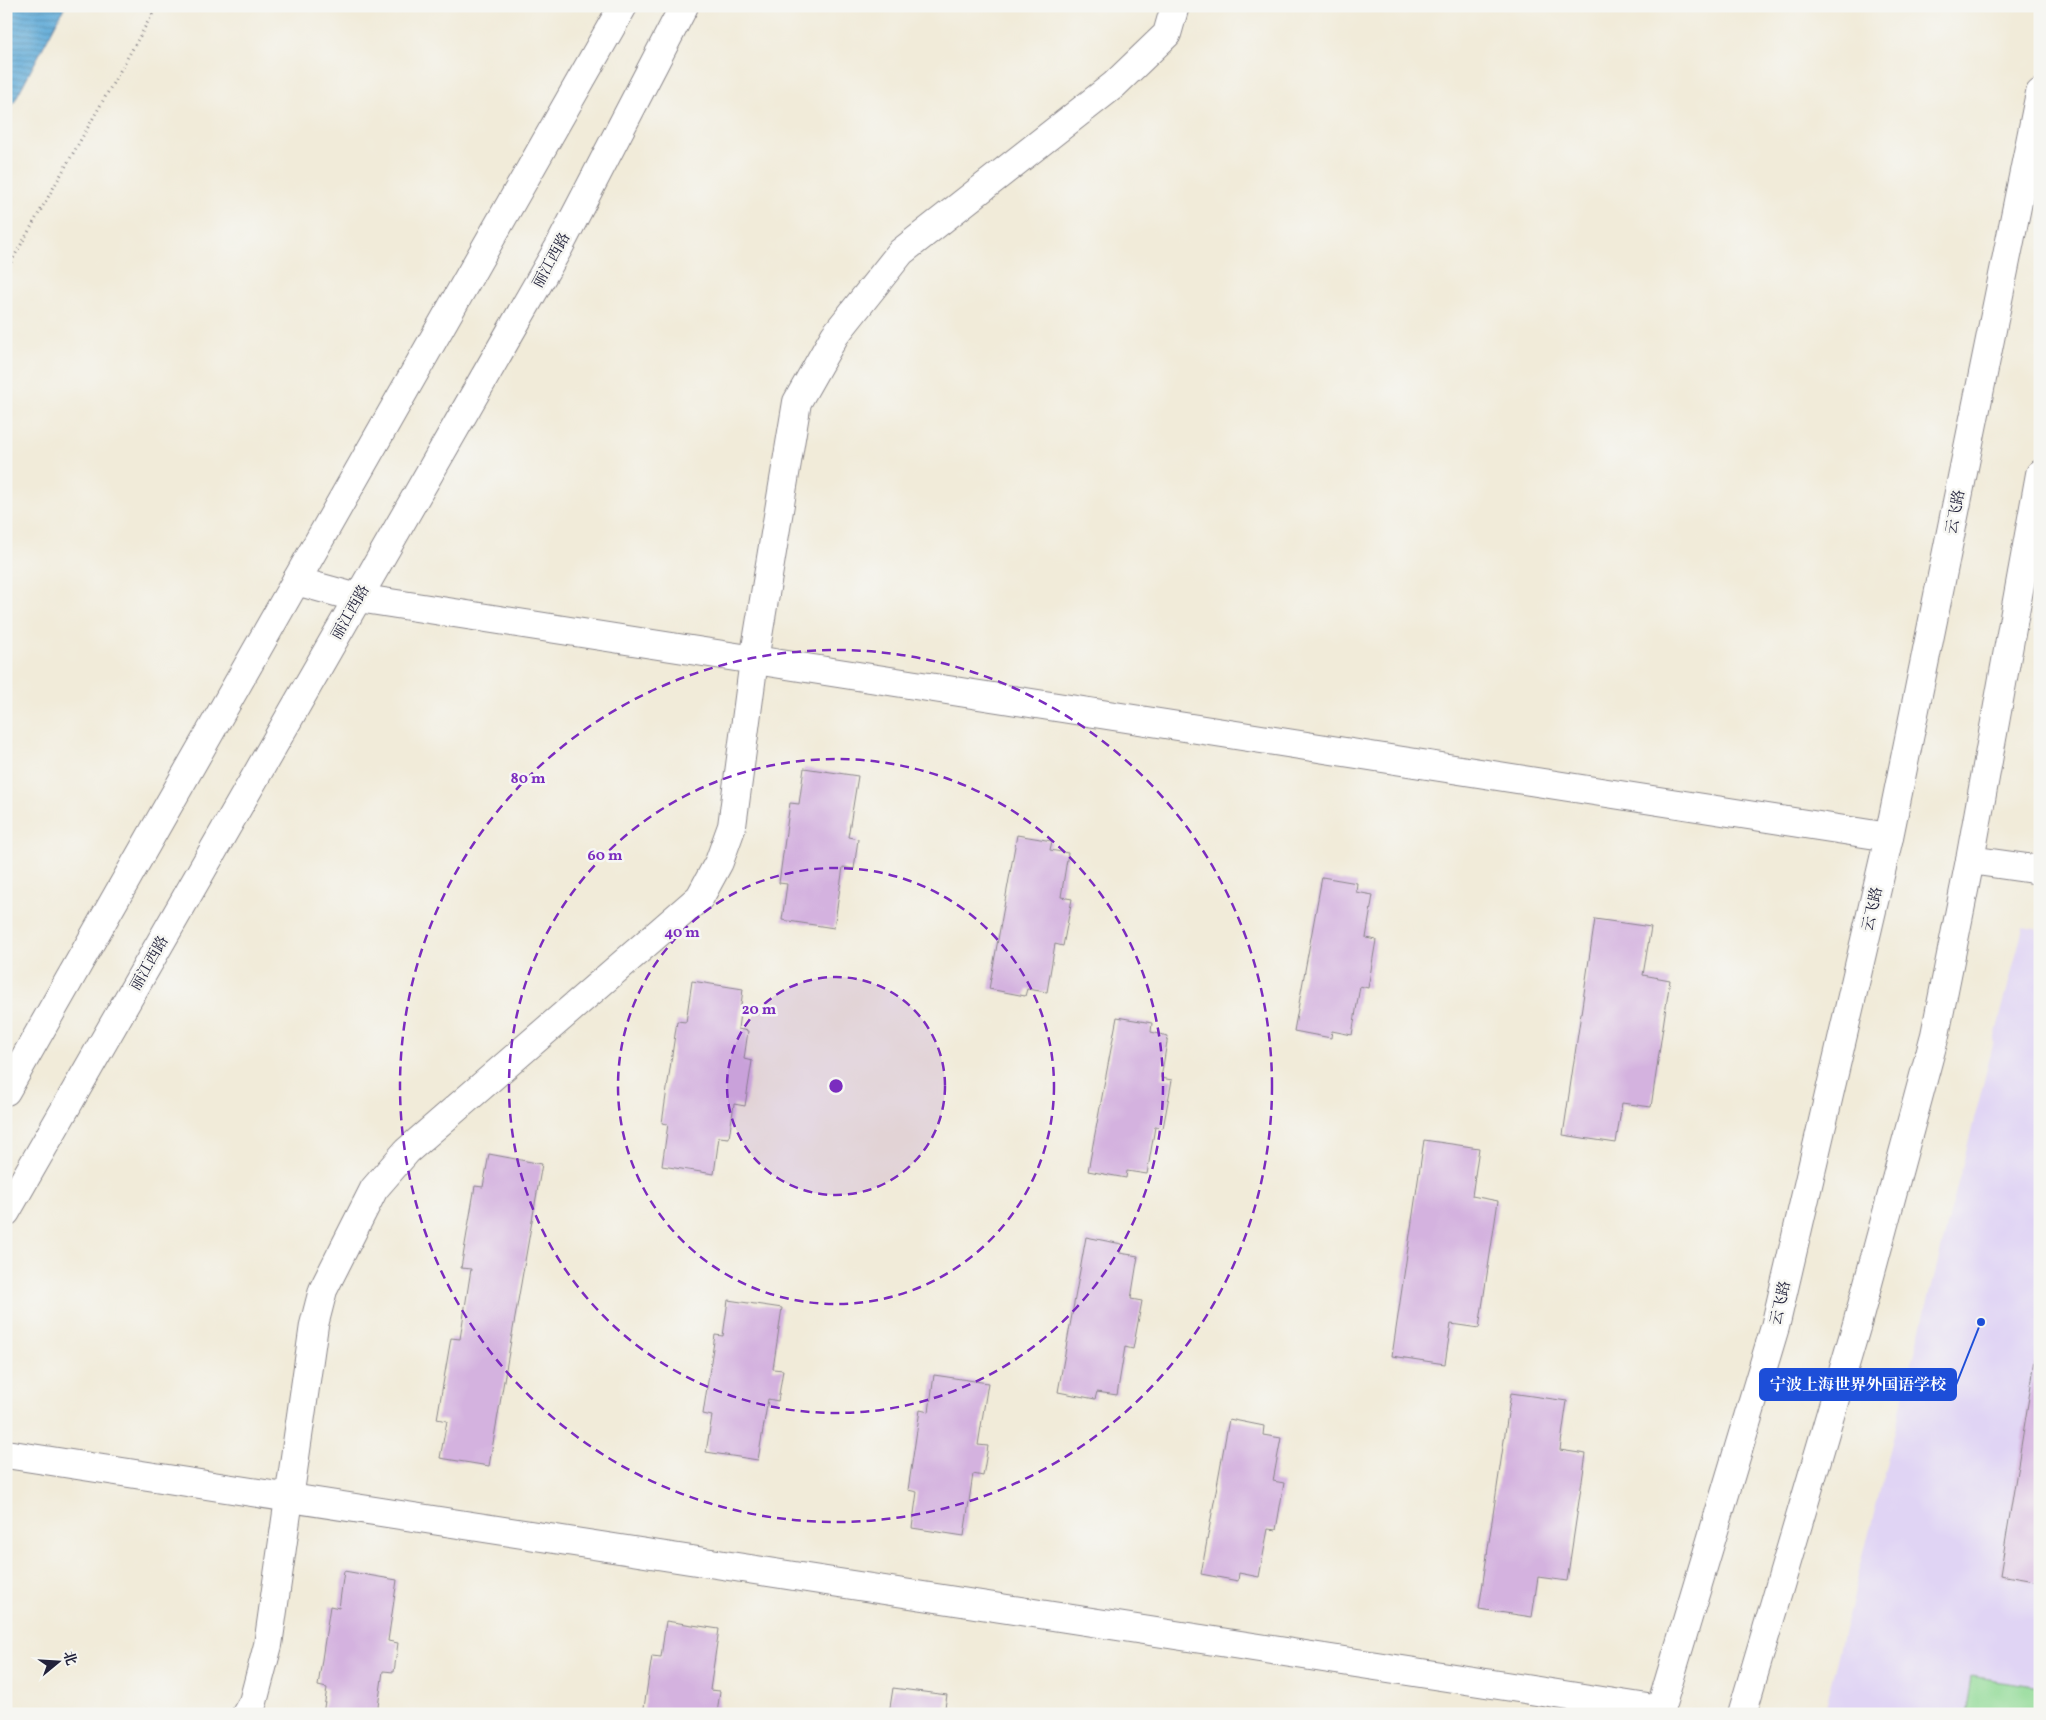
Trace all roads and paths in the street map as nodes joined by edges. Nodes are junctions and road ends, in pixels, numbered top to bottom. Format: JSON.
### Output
{"nodes":[{"id":1,"x":157,"y":6,"type":"edge"},
{"id":2,"x":623,"y":6,"type":"edge"},
{"id":3,"x":684,"y":6,"type":"edge"},
{"id":4,"x":1176,"y":6,"type":"edge"},
{"id":5,"x":2040,"y":93,"type":"edge"},
{"id":6,"x":6,"y":271,"type":"edge"},
{"id":7,"x":2040,"y":474,"type":"edge"},
{"id":8,"x":296,"y":581,"type":"junction"},
{"id":9,"x":358,"y":598,"type":"junction"},
{"id":10,"x":754,"y":660,"type":"junction"},
{"id":11,"x":1889,"y":837,"type":"junction"},
{"id":12,"x":1970,"y":860,"type":"junction"},
{"id":13,"x":2040,"y":870,"type":"edge"},
{"id":14,"x":6,"y":1090,"type":"edge"},
{"id":15,"x":6,"y":1212,"type":"edge"},
{"id":16,"x":6,"y":1454,"type":"edge"},
{"id":17,"x":288,"y":1498,"type":"junction"},
{"id":18,"x":1659,"y":1712,"type":"edge"},
{"id":19,"x":246,"y":1714,"type":"edge"},
{"id":20,"x":1742,"y":1714,"type":"edge"}],
"edges":[{"from":1,"to":6,"type":"path"},
{"from":2,"to":8,"type":"main road"},
{"from":3,"to":9,"type":"main road","name":"丽江西路"},
{"from":4,"to":10,"type":"main road"},
{"from":5,"to":11,"type":"main road","name":"云飞路"},
{"from":7,"to":12,"type":"main road"},
{"from":8,"to":9,"type":"main road"},
{"from":8,"to":14,"type":"main road"},
{"from":9,"to":10,"type":"main road"},
{"from":9,"to":15,"type":"main road","name":"丽江西路"},
{"from":10,"to":11,"type":"main road"},
{"from":10,"to":17,"type":"main road"},
{"from":11,"to":18,"type":"main road","name":"云飞路"},
{"from":12,"to":13,"type":"main road"},
{"from":12,"to":20,"type":"main road"},
{"from":16,"to":17,"type":"main road"},
{"from":17,"to":18,"type":"main road"},
{"from":17,"to":19,"type":"main road"}]}
